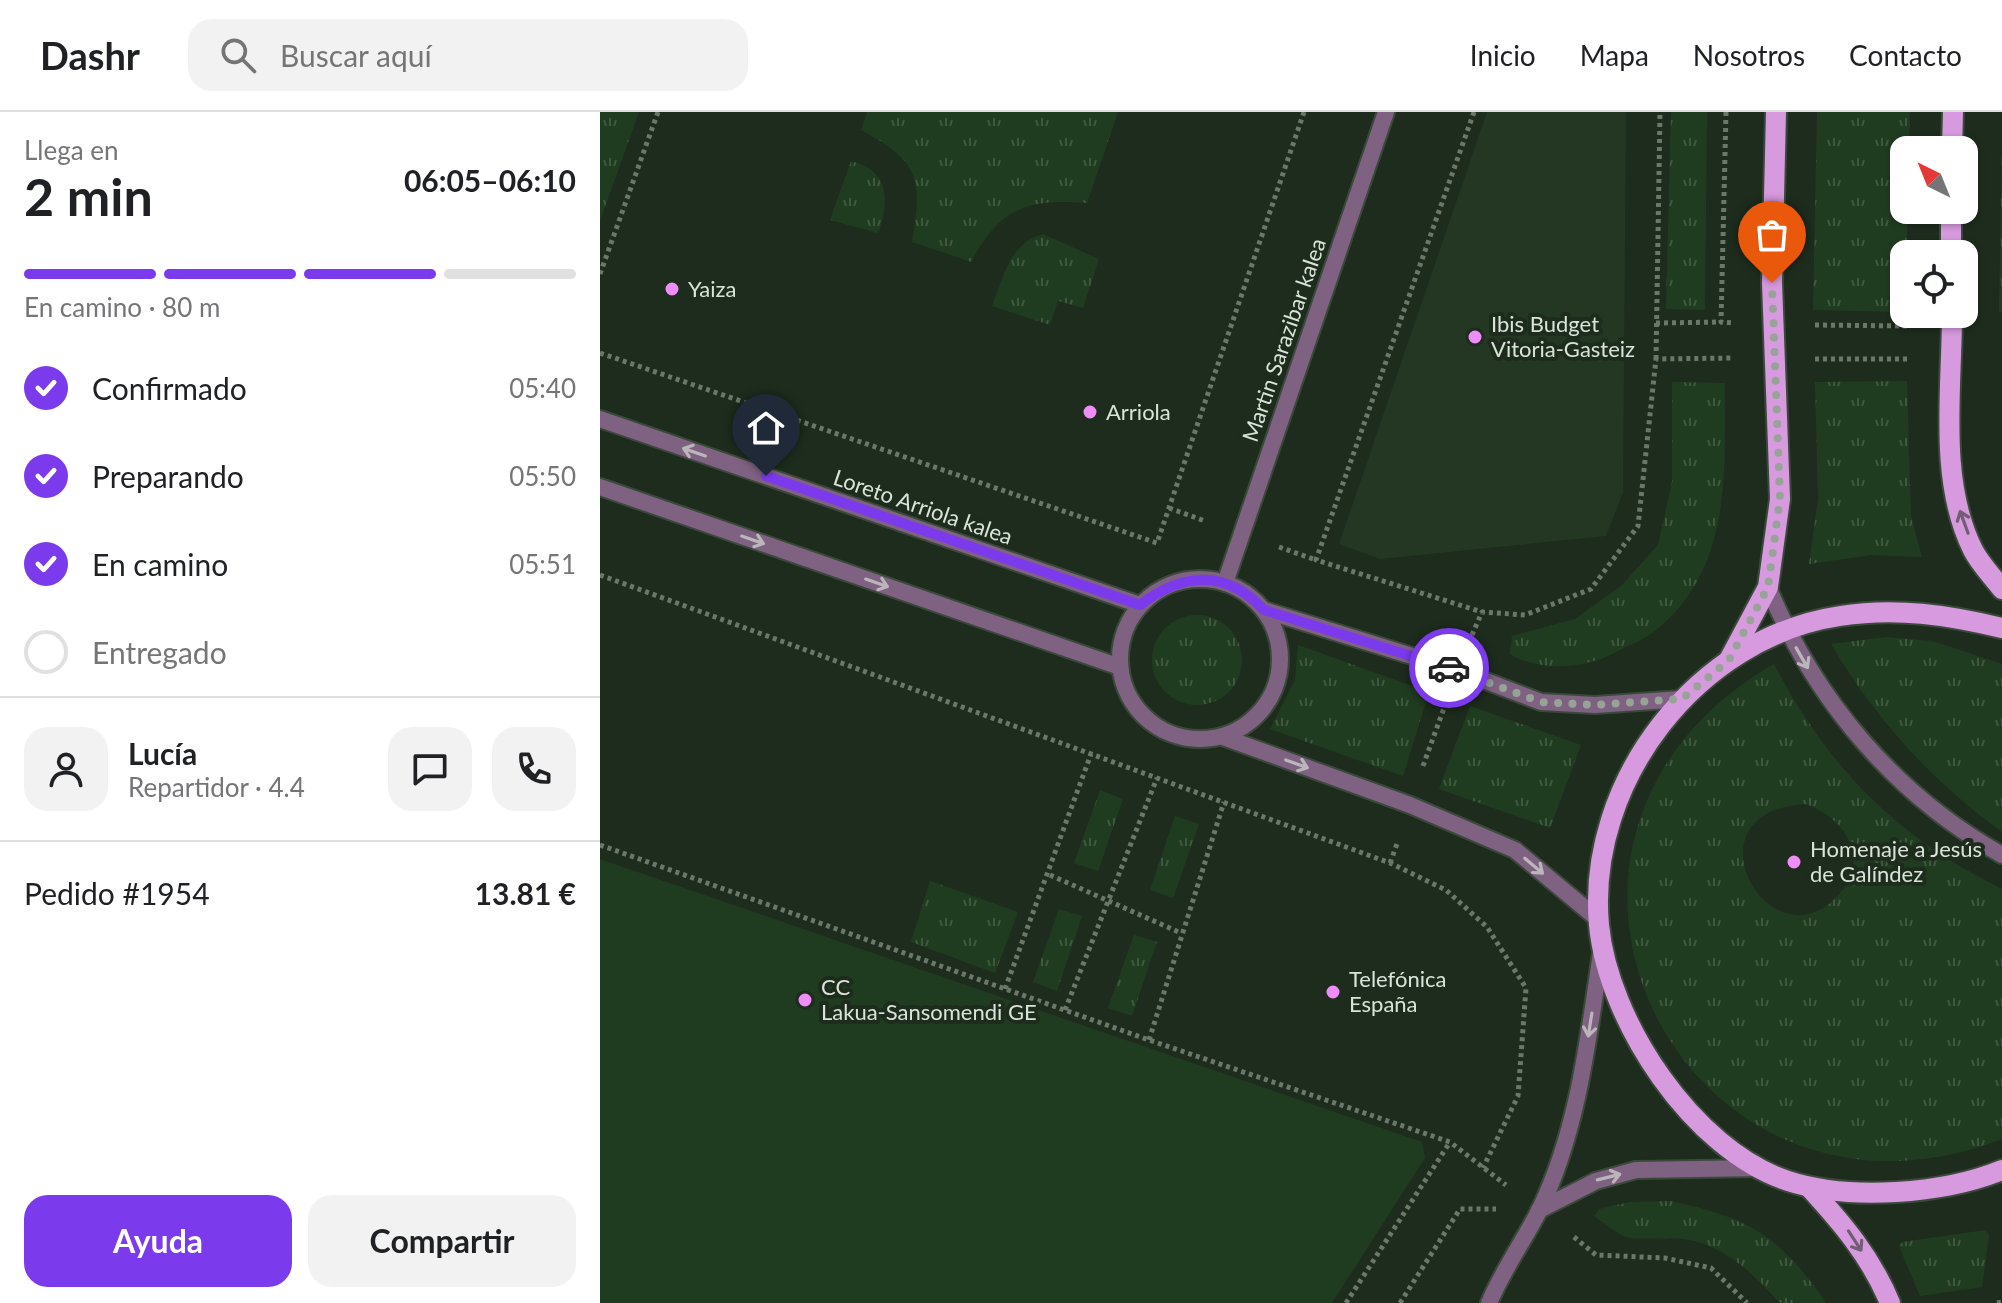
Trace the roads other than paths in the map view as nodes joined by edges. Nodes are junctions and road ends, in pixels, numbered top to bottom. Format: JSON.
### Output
{"nodes":[{"id":1,"x":1386,"y":112,"type":"edge"},
{"id":2,"x":1776,"y":112,"type":"edge"},
{"id":3,"x":1953,"y":112,"type":"edge"},
{"id":4,"x":1952,"y":136,"type":"edge"},
{"id":5,"x":1952,"y":328,"type":"edge"},
{"id":6,"x":600,"y":419,"type":"edge"},
{"id":7,"x":600,"y":487,"type":"edge"},
{"id":8,"x":1225,"y":583,"type":"junction"},
{"id":9,"x":1768,"y":587,"type":"junction"},
{"id":10,"x":2002,"y":589,"type":"edge"},
{"id":11,"x":1140,"y":605,"type":"junction"},
{"id":12,"x":1264,"y":610,"type":"junction"},
{"id":13,"x":2002,"y":628,"type":"edge"},
{"id":14,"x":1786,"y":630,"type":"junction"},
{"id":15,"x":1729,"y":660,"type":"junction"},
{"id":16,"x":1120,"y":667,"type":"junction"},
{"id":17,"x":1682,"y":699,"type":"junction"},
{"id":18,"x":1223,"y":737,"type":"junction"},
{"id":19,"x":2002,"y":855,"type":"edge"},
{"id":20,"x":1599,"y":920,"type":"junction"},
{"id":21,"x":1602,"y":948,"type":"junction"},
{"id":22,"x":1759,"y":1168,"type":"junction"},
{"id":23,"x":2002,"y":1170,"type":"edge"},
{"id":24,"x":1809,"y":1187,"type":"junction"},
{"id":25,"x":1539,"y":1210,"type":"junction"},
{"id":26,"x":1489,"y":1303,"type":"edge"},
{"id":27,"x":1890,"y":1303,"type":"edge"}],
"edges":[{"from":1,"to":8,"type":"street","name":"Martin Sarazibar kalea"},
{"from":2,"to":9,"type":"main road"},
{"from":3,"to":4,"type":"main road"},
{"from":10,"to":5,"type":"main road","one_way":true},
{"from":11,"to":6,"type":"street","name":"Loreto Arriola kalea","one_way":true},
{"from":7,"to":16,"type":"street","one_way":true},
{"from":8,"to":11,"type":"street"},
{"from":8,"to":12,"type":"street"},
{"from":9,"to":14,"type":"street"},
{"from":9,"to":15,"type":"main road"},
{"from":11,"to":16,"type":"street"},
{"from":12,"to":17,"type":"street"},
{"from":12,"to":18,"type":"street"},
{"from":13,"to":14,"type":"main road"},
{"from":14,"to":15,"type":"main road"},
{"from":14,"to":19,"type":"street","one_way":true},
{"from":15,"to":17,"type":"main road"},
{"from":16,"to":18,"type":"street"},
{"from":17,"to":20,"type":"main road"},
{"from":18,"to":20,"type":"street","one_way":true},
{"from":20,"to":21,"type":"main road"},
{"from":21,"to":22,"type":"main road"},
{"from":21,"to":25,"type":"street","one_way":true},
{"from":22,"to":24,"type":"main road"},
{"from":25,"to":22,"type":"street","one_way":true},
{"from":23,"to":24,"type":"main road"},
{"from":24,"to":27,"type":"main road","one_way":true},
{"from":25,"to":26,"type":"street"}]}
